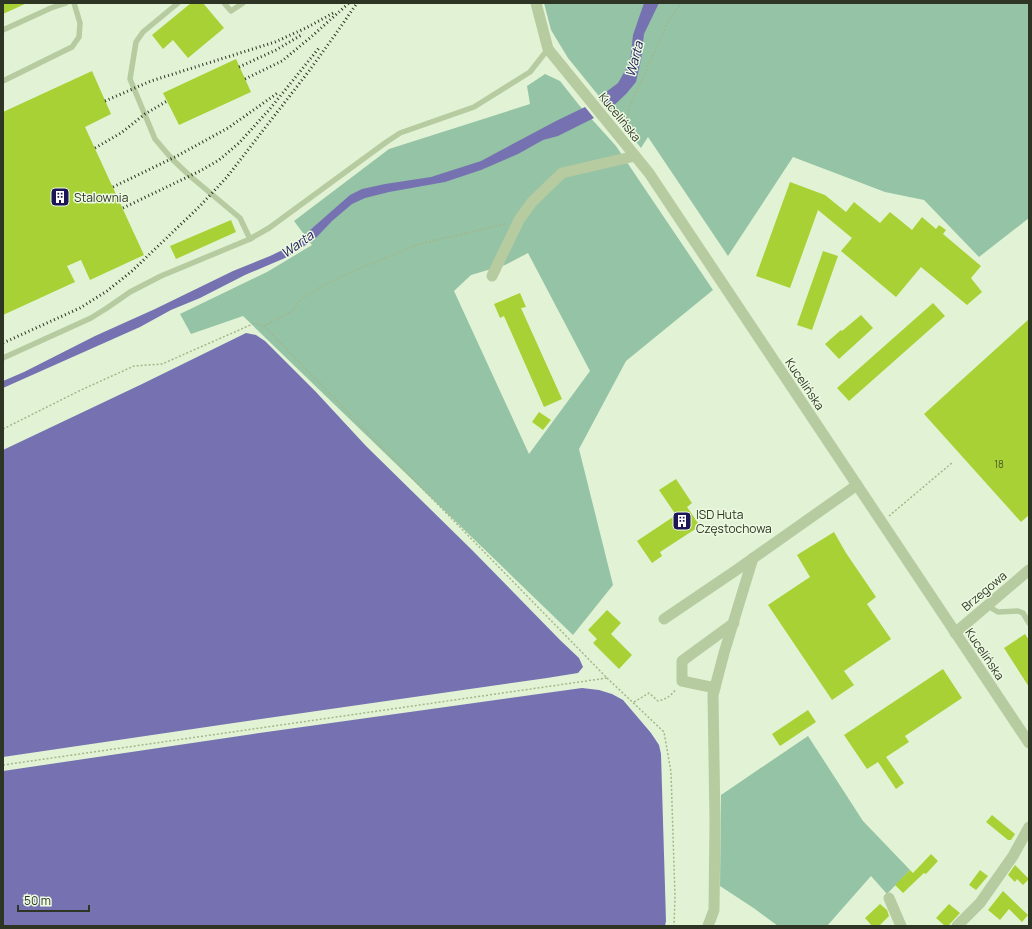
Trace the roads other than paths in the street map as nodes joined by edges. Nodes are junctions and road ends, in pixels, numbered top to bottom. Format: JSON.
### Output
{"nodes":[{"id":1,"x":66,"y":3,"type":"edge"},
{"id":2,"x":74,"y":3,"type":"edge"},
{"id":3,"x":178,"y":3,"type":"edge"},
{"id":4,"x":224,"y":3,"type":"edge"},
{"id":5,"x":243,"y":3,"type":"edge"},
{"id":6,"x":536,"y":3,"type":"edge"},
{"id":7,"x":3,"y":30,"type":"edge"},
{"id":8,"x":548,"y":49,"type":"junction"},
{"id":9,"x":3,"y":81,"type":"edge"},
{"id":10,"x":635,"y":156,"type":"junction"},
{"id":11,"x":250,"y":239,"type":"junction"},
{"id":12,"x":492,"y":276,"type":"dead end"},
{"id":13,"x":3,"y":358,"type":"edge"},
{"id":14,"x":857,"y":485,"type":"junction"},
{"id":15,"x":753,"y":558,"type":"junction"},
{"id":16,"x":1029,"y":570,"type":"edge"},
{"id":17,"x":988,"y":605,"type":"junction"},
{"id":18,"x":664,"y":620,"type":"dead end"},
{"id":19,"x":734,"y":623,"type":"junction"},
{"id":20,"x":1029,"y":623,"type":"edge"},
{"id":21,"x":955,"y":632,"type":"junction"},
{"id":22,"x":715,"y":688,"type":"junction"},
{"id":23,"x":1029,"y":743,"type":"edge"},
{"id":24,"x":1029,"y":827,"type":"edge"},
{"id":25,"x":889,"y":898,"type":"dead end"},
{"id":26,"x":708,"y":926,"type":"edge"},
{"id":27,"x":901,"y":926,"type":"edge"},
{"id":28,"x":957,"y":926,"type":"edge"}],
"edges":[{"from":1,"to":7,"type":"lane"},
{"from":2,"to":9,"type":"lane"},
{"from":3,"to":11,"type":"lane"},
{"from":4,"to":5,"type":"lane"},
{"from":6,"to":8,"type":"street"},
{"from":8,"to":10,"type":"street","name":"Kucelińska"},
{"from":8,"to":11,"type":"lane"},
{"from":10,"to":12,"type":"street"},
{"from":10,"to":14,"type":"street","name":"Kucelińska"},
{"from":11,"to":13,"type":"lane"},
{"from":14,"to":15,"type":"street"},
{"from":14,"to":21,"type":"street","name":"Kucelińska"},
{"from":15,"to":18,"type":"street"},
{"from":15,"to":19,"type":"street"},
{"from":16,"to":17,"type":"street","name":"Brzegowa"},
{"from":17,"to":20,"type":"lane"},
{"from":17,"to":21,"type":"street","name":"Brzegowa"},
{"from":19,"to":22,"type":"street"},
{"from":19,"to":22,"type":"street"},
{"from":21,"to":23,"type":"street","name":"Kucelińska"},
{"from":22,"to":26,"type":"street"},
{"from":24,"to":28,"type":"street"},
{"from":25,"to":27,"type":"street"}]}
